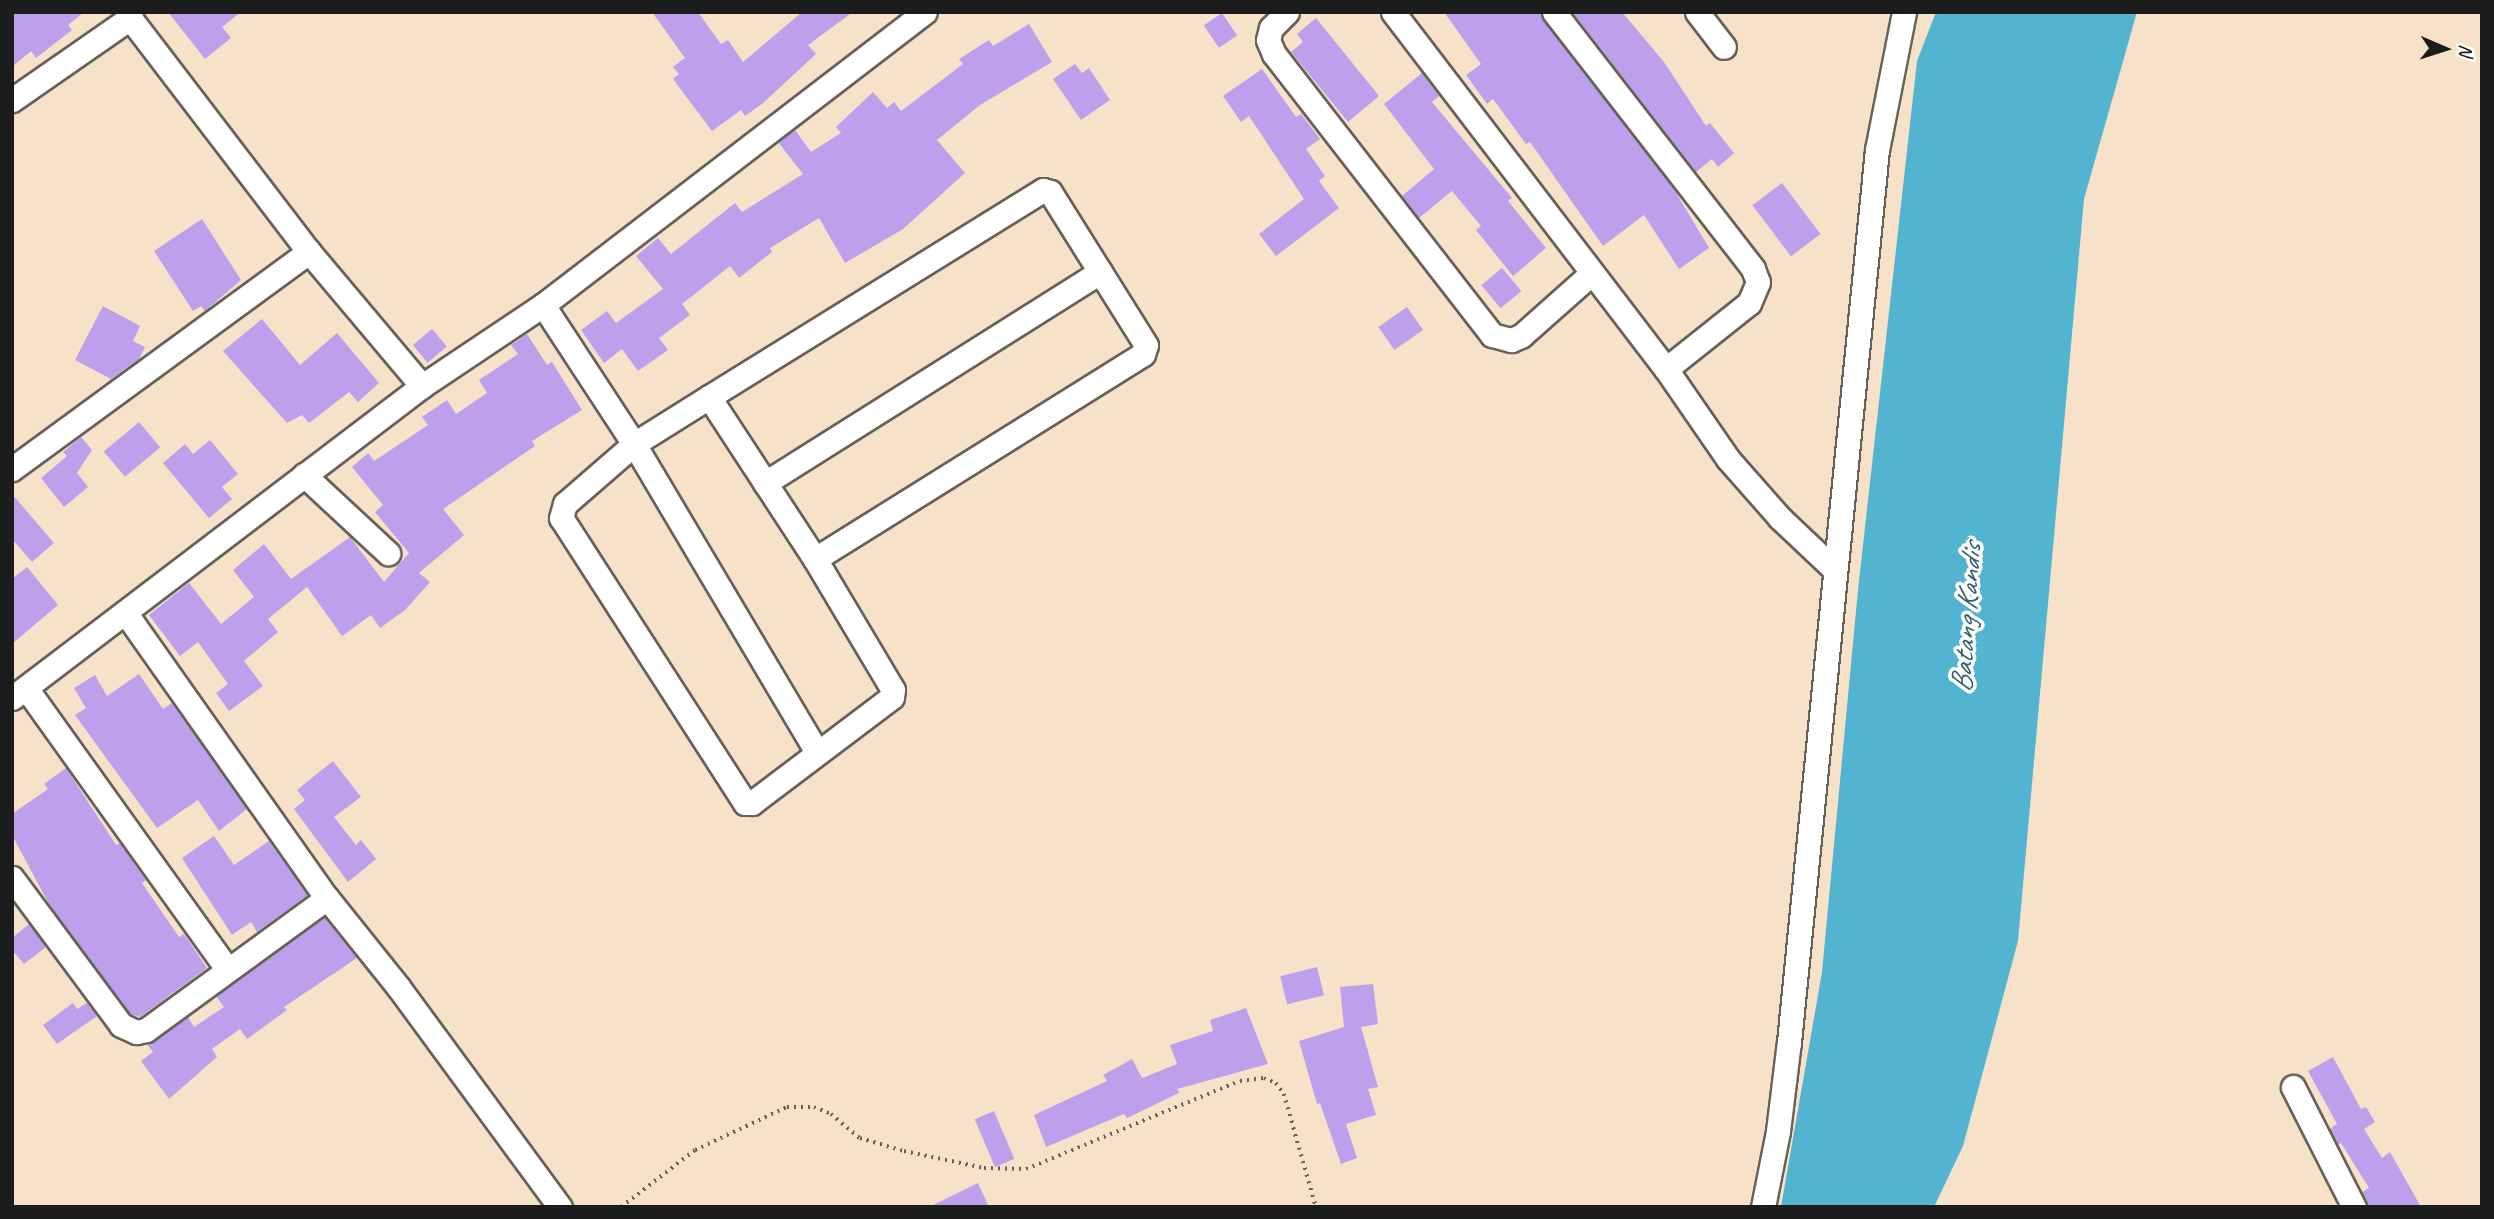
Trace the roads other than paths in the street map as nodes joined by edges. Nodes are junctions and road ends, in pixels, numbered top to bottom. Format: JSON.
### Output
{"nodes":[{"id":1,"x":925,"y":12,"type":"edge"},
{"id":2,"x":1287,"y":12,"type":"edge"},
{"id":3,"x":1393,"y":12,"type":"edge"},
{"id":4,"x":1555,"y":12,"type":"edge"},
{"id":5,"x":1697,"y":12,"type":"edge"},
{"id":6,"x":1905,"y":12,"type":"edge"},
{"id":7,"x":131,"y":15,"type":"edge"},
{"id":8,"x":1724,"y":47,"type":"dead end"},
{"id":9,"x":12,"y":100,"type":"edge"},
{"id":10,"x":309,"y":253,"type":"junction"},
{"id":11,"x":1100,"y":272,"type":"junction"},
{"id":12,"x":1592,"y":272,"type":"junction"},
{"id":13,"x":543,"y":305,"type":"junction"},
{"id":14,"x":1666,"y":369,"type":"junction"},
{"id":15,"x":422,"y":386,"type":"junction"},
{"id":16,"x":709,"y":397,"type":"junction"},
{"id":17,"x":634,"y":444,"type":"junction"},
{"id":18,"x":12,"y":469,"type":"edge"},
{"id":19,"x":304,"y":475,"type":"junction"},
{"id":20,"x":765,"y":483,"type":"junction"},
{"id":21,"x":388,"y":553,"type":"dead end"},
{"id":22,"x":815,"y":559,"type":"junction"},
{"id":23,"x":1834,"y":569,"type":"junction"},
{"id":24,"x":127,"y":615,"type":"junction"},
{"id":25,"x":19,"y":693,"type":"edge"},
{"id":26,"x":817,"y":752,"type":"junction"},
{"id":27,"x":12,"y":878,"type":"edge"},
{"id":28,"x":327,"y":898,"type":"junction"},
{"id":29,"x":227,"y":969,"type":"junction"},
{"id":30,"x":2293,"y":1087,"type":"dead end"},
{"id":31,"x":560,"y":1207,"type":"edge"},
{"id":32,"x":1763,"y":1207,"type":"edge"},
{"id":33,"x":2354,"y":1207,"type":"edge"}],
"edges":[{"from":1,"to":13,"type":"street"},
{"from":2,"to":12,"type":"street"},
{"from":3,"to":12,"type":"street"},
{"from":4,"to":14,"type":"street"},
{"from":5,"to":8,"type":"street"},
{"from":6,"to":23,"type":"street"},
{"from":7,"to":9,"type":"street"},
{"from":7,"to":10,"type":"street"},
{"from":10,"to":15,"type":"street"},
{"from":10,"to":18,"type":"street"},
{"from":11,"to":16,"type":"street"},
{"from":11,"to":20,"type":"street"},
{"from":11,"to":22,"type":"street"},
{"from":12,"to":14,"type":"street"},
{"from":13,"to":15,"type":"street"},
{"from":13,"to":17,"type":"street"},
{"from":14,"to":23,"type":"street"},
{"from":15,"to":19,"type":"street"},
{"from":16,"to":17,"type":"street"},
{"from":16,"to":20,"type":"street"},
{"from":17,"to":26,"type":"street"},
{"from":17,"to":26,"type":"street"},
{"from":19,"to":21,"type":"street"},
{"from":19,"to":24,"type":"street"},
{"from":20,"to":22,"type":"street"},
{"from":22,"to":26,"type":"street"},
{"from":23,"to":32,"type":"street"},
{"from":24,"to":25,"type":"street"},
{"from":24,"to":28,"type":"street"},
{"from":25,"to":29,"type":"street"},
{"from":27,"to":29,"type":"street"},
{"from":28,"to":29,"type":"street"},
{"from":28,"to":31,"type":"street"},
{"from":30,"to":33,"type":"street"}]}
